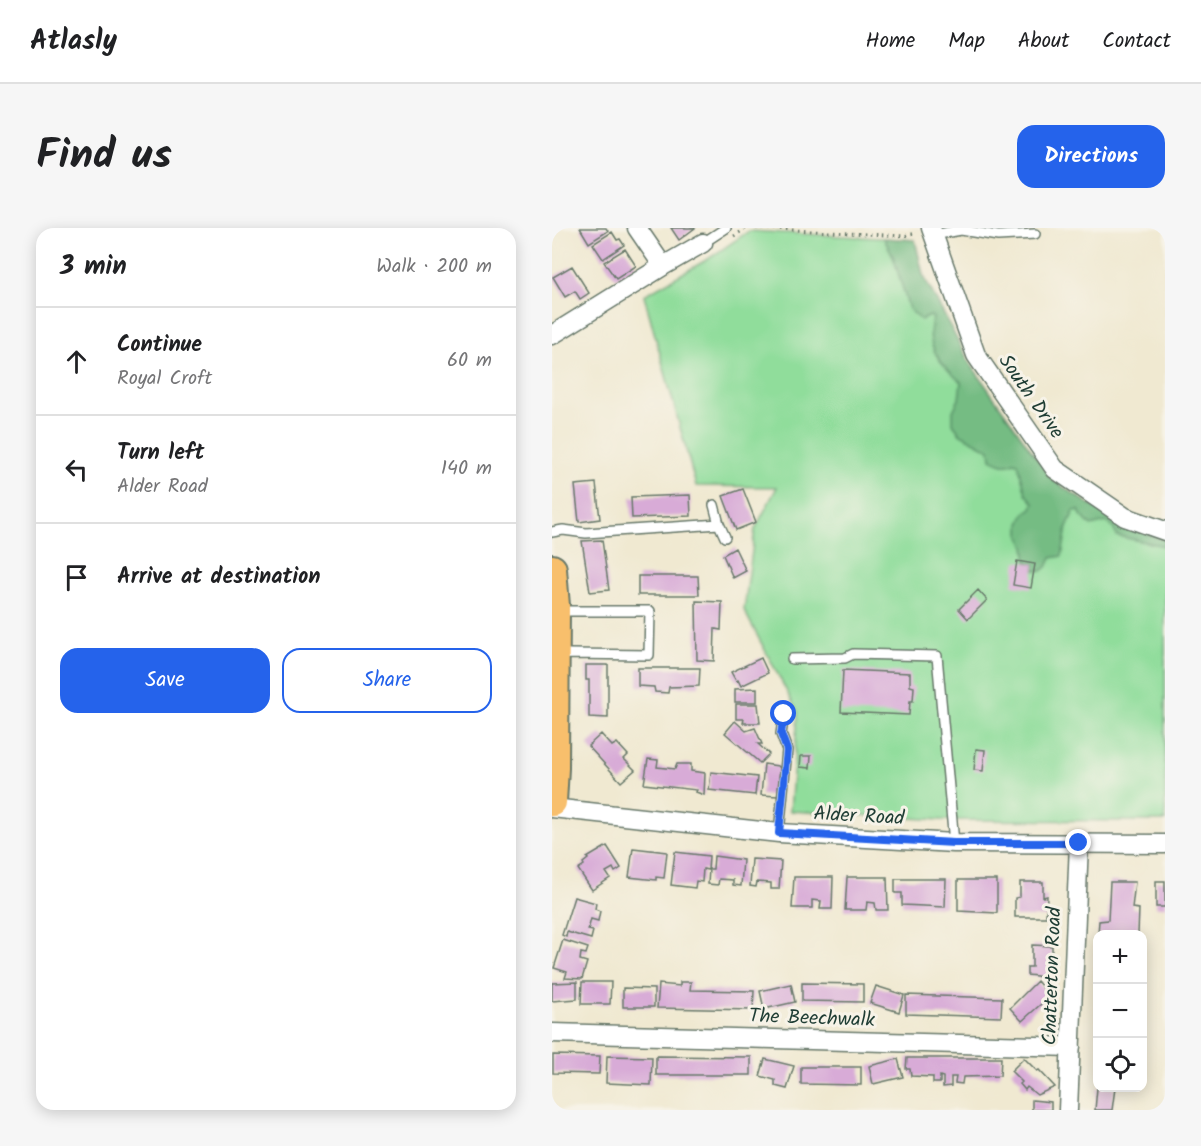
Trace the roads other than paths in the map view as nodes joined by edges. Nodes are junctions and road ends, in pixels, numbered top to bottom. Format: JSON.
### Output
{"nodes":[{"id":1,"x":637,"y":228,"type":"edge"},
{"id":2,"x":726,"y":228,"type":"edge"},
{"id":3,"x":932,"y":231,"type":"edge"},
{"id":4,"x":1035,"y":234,"type":"dead end"},
{"id":5,"x":703,"y":243,"type":"joint"},
{"id":6,"x":663,"y":266,"type":"junction"},
{"id":7,"x":552,"y":335,"type":"edge"},
{"id":8,"x":714,"y":505,"type":"dead end"},
{"id":9,"x":718,"y":524,"type":"junction"},
{"id":10,"x":1165,"y":531,"type":"edge"},
{"id":11,"x":552,"y":532,"type":"edge"},
{"id":12,"x":725,"y":537,"type":"dead end"},
{"id":13,"x":552,"y":569,"type":"edge"},
{"id":14,"x":555,"y":606,"type":"junction"},
{"id":15,"x":792,"y":658,"type":"dead end"},
{"id":16,"x":553,"y":671,"type":"edge"},
{"id":17,"x":784,"y":714,"type":"dead end"},
{"id":18,"x":552,"y":802,"type":"edge"},
{"id":19,"x":552,"y":808,"type":"edge"},
{"id":20,"x":779,"y":833,"type":"junction"},
{"id":21,"x":954,"y":843,"type":"junction"},
{"id":22,"x":1079,"y":843,"type":"junction"},
{"id":23,"x":1165,"y":844,"type":"edge"},
{"id":24,"x":552,"y":1033,"type":"edge"},
{"id":25,"x":1071,"y":1047,"type":"junction"},
{"id":26,"x":1068,"y":1110,"type":"edge"}],
"edges":[{"from":1,"to":6,"type":"street"},
{"from":2,"to":5,"type":"lane"},
{"from":3,"to":4,"type":"lane"},
{"from":3,"to":10,"type":"street","name":"South Drive"},
{"from":5,"to":6,"type":"street"},
{"from":6,"to":7,"type":"street"},
{"from":8,"to":9,"type":"lane"},
{"from":9,"to":11,"type":"lane"},
{"from":9,"to":12,"type":"lane"},
{"from":13,"to":14,"type":"highway"},
{"from":14,"to":16,"type":"highway"},
{"from":14,"to":16,"type":"lane"},
{"from":15,"to":21,"type":"lane"},
{"from":16,"to":18,"type":"highway"},
{"from":17,"to":20,"type":"lane"},
{"from":19,"to":20,"type":"street","name":"Alder Road"},
{"from":20,"to":21,"type":"street","name":"Alder Road"},
{"from":21,"to":22,"type":"street","name":"Alder Road"},
{"from":22,"to":23,"type":"street","name":"Alder Road"},
{"from":22,"to":25,"type":"street","name":"Chatterton Road"},
{"from":24,"to":25,"type":"street","name":"The Beechwalk"},
{"from":25,"to":26,"type":"street","name":"Chatterton Road"}]}
